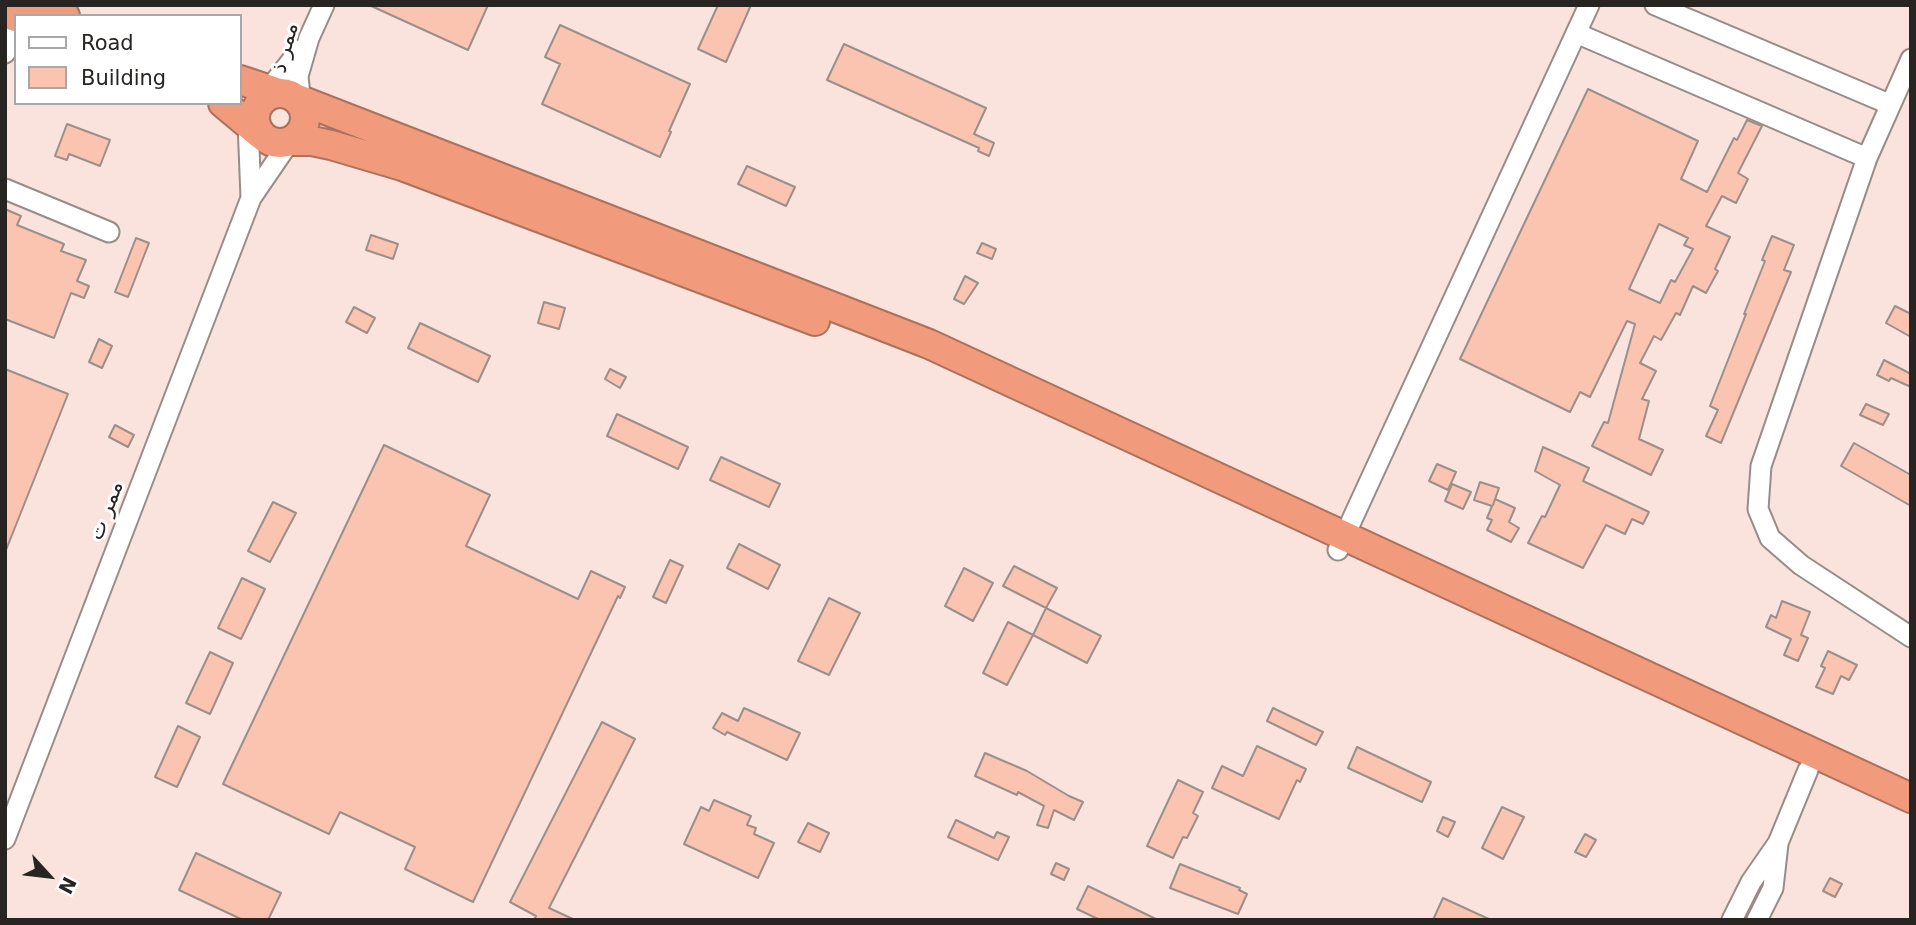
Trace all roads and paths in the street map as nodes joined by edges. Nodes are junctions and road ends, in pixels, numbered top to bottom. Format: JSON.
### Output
{"nodes":[{"id":1,"x":37,"y":5,"type":"edge"},
{"id":2,"x":324,"y":5,"type":"edge"},
{"id":3,"x":1589,"y":5,"type":"edge"},
{"id":4,"x":1655,"y":5,"type":"edge"},
{"id":5,"x":60,"y":14,"type":"edge"},
{"id":6,"x":1576,"y":33,"type":"junction"},
{"id":7,"x":14,"y":35,"type":"edge"},
{"id":8,"x":309,"y":38,"type":"junction"},
{"id":9,"x":5,"y":53,"type":"edge"},
{"id":10,"x":1911,"y":59,"type":"edge"},
{"id":11,"x":242,"y":81,"type":"edge"},
{"id":12,"x":242,"y":104,"type":"edge"},
{"id":13,"x":1889,"y":104,"type":"junction"},
{"id":14,"x":275,"y":106,"type":"junction"},
{"id":15,"x":290,"y":141,"type":"junction"},
{"id":16,"x":1867,"y":158,"type":"junction"},
{"id":17,"x":5,"y":189,"type":"edge"},
{"id":18,"x":251,"y":198,"type":"junction"},
{"id":19,"x":109,"y":232,"type":"dead end"},
{"id":20,"x":1341,"y":543,"type":"junction"},
{"id":21,"x":1911,"y":637,"type":"edge"},
{"id":22,"x":1808,"y":770,"type":"junction"},
{"id":23,"x":1911,"y":798,"type":"edge"},
{"id":24,"x":1911,"y":817,"type":"edge"},
{"id":25,"x":5,"y":839,"type":"edge"},
{"id":26,"x":1778,"y":843,"type":"junction"},
{"id":27,"x":1732,"y":920,"type":"edge"},
{"id":28,"x":1757,"y":920,"type":"edge"}],
"edges":[{"from":1,"to":5,"type":"highway"},
{"from":2,"to":8,"type":"street","name":"ممر ذ"},
{"from":3,"to":6,"type":"street"},
{"from":4,"to":13,"type":"street"},
{"from":6,"to":16,"type":"street"},
{"from":6,"to":20,"type":"street"},
{"from":7,"to":9,"type":"street"},
{"from":8,"to":14,"type":"street"},
{"from":8,"to":14,"type":"street","name":"ممر ذ"},
{"from":10,"to":13,"type":"street"},
{"from":11,"to":14,"type":"highway"},
{"from":12,"to":14,"type":"highway"},
{"from":13,"to":16,"type":"street"},
{"from":14,"to":15,"type":"highway"},
{"from":14,"to":15,"type":"highway"},
{"from":14,"to":18,"type":"street","name":"ممر ت"},
{"from":14,"to":20,"type":"highway"},
{"from":15,"to":18,"type":"street","name":"ممر ت"},
{"from":15,"to":20,"type":"highway"},
{"from":16,"to":21,"type":"street"},
{"from":17,"to":19,"type":"street"},
{"from":18,"to":25,"type":"street","name":"ممر ت"},
{"from":20,"to":22,"type":"highway"},
{"from":20,"to":23,"type":"highway"},
{"from":22,"to":24,"type":"highway"},
{"from":22,"to":26,"type":"street"},
{"from":26,"to":27,"type":"street"},
{"from":26,"to":28,"type":"street"}]}
